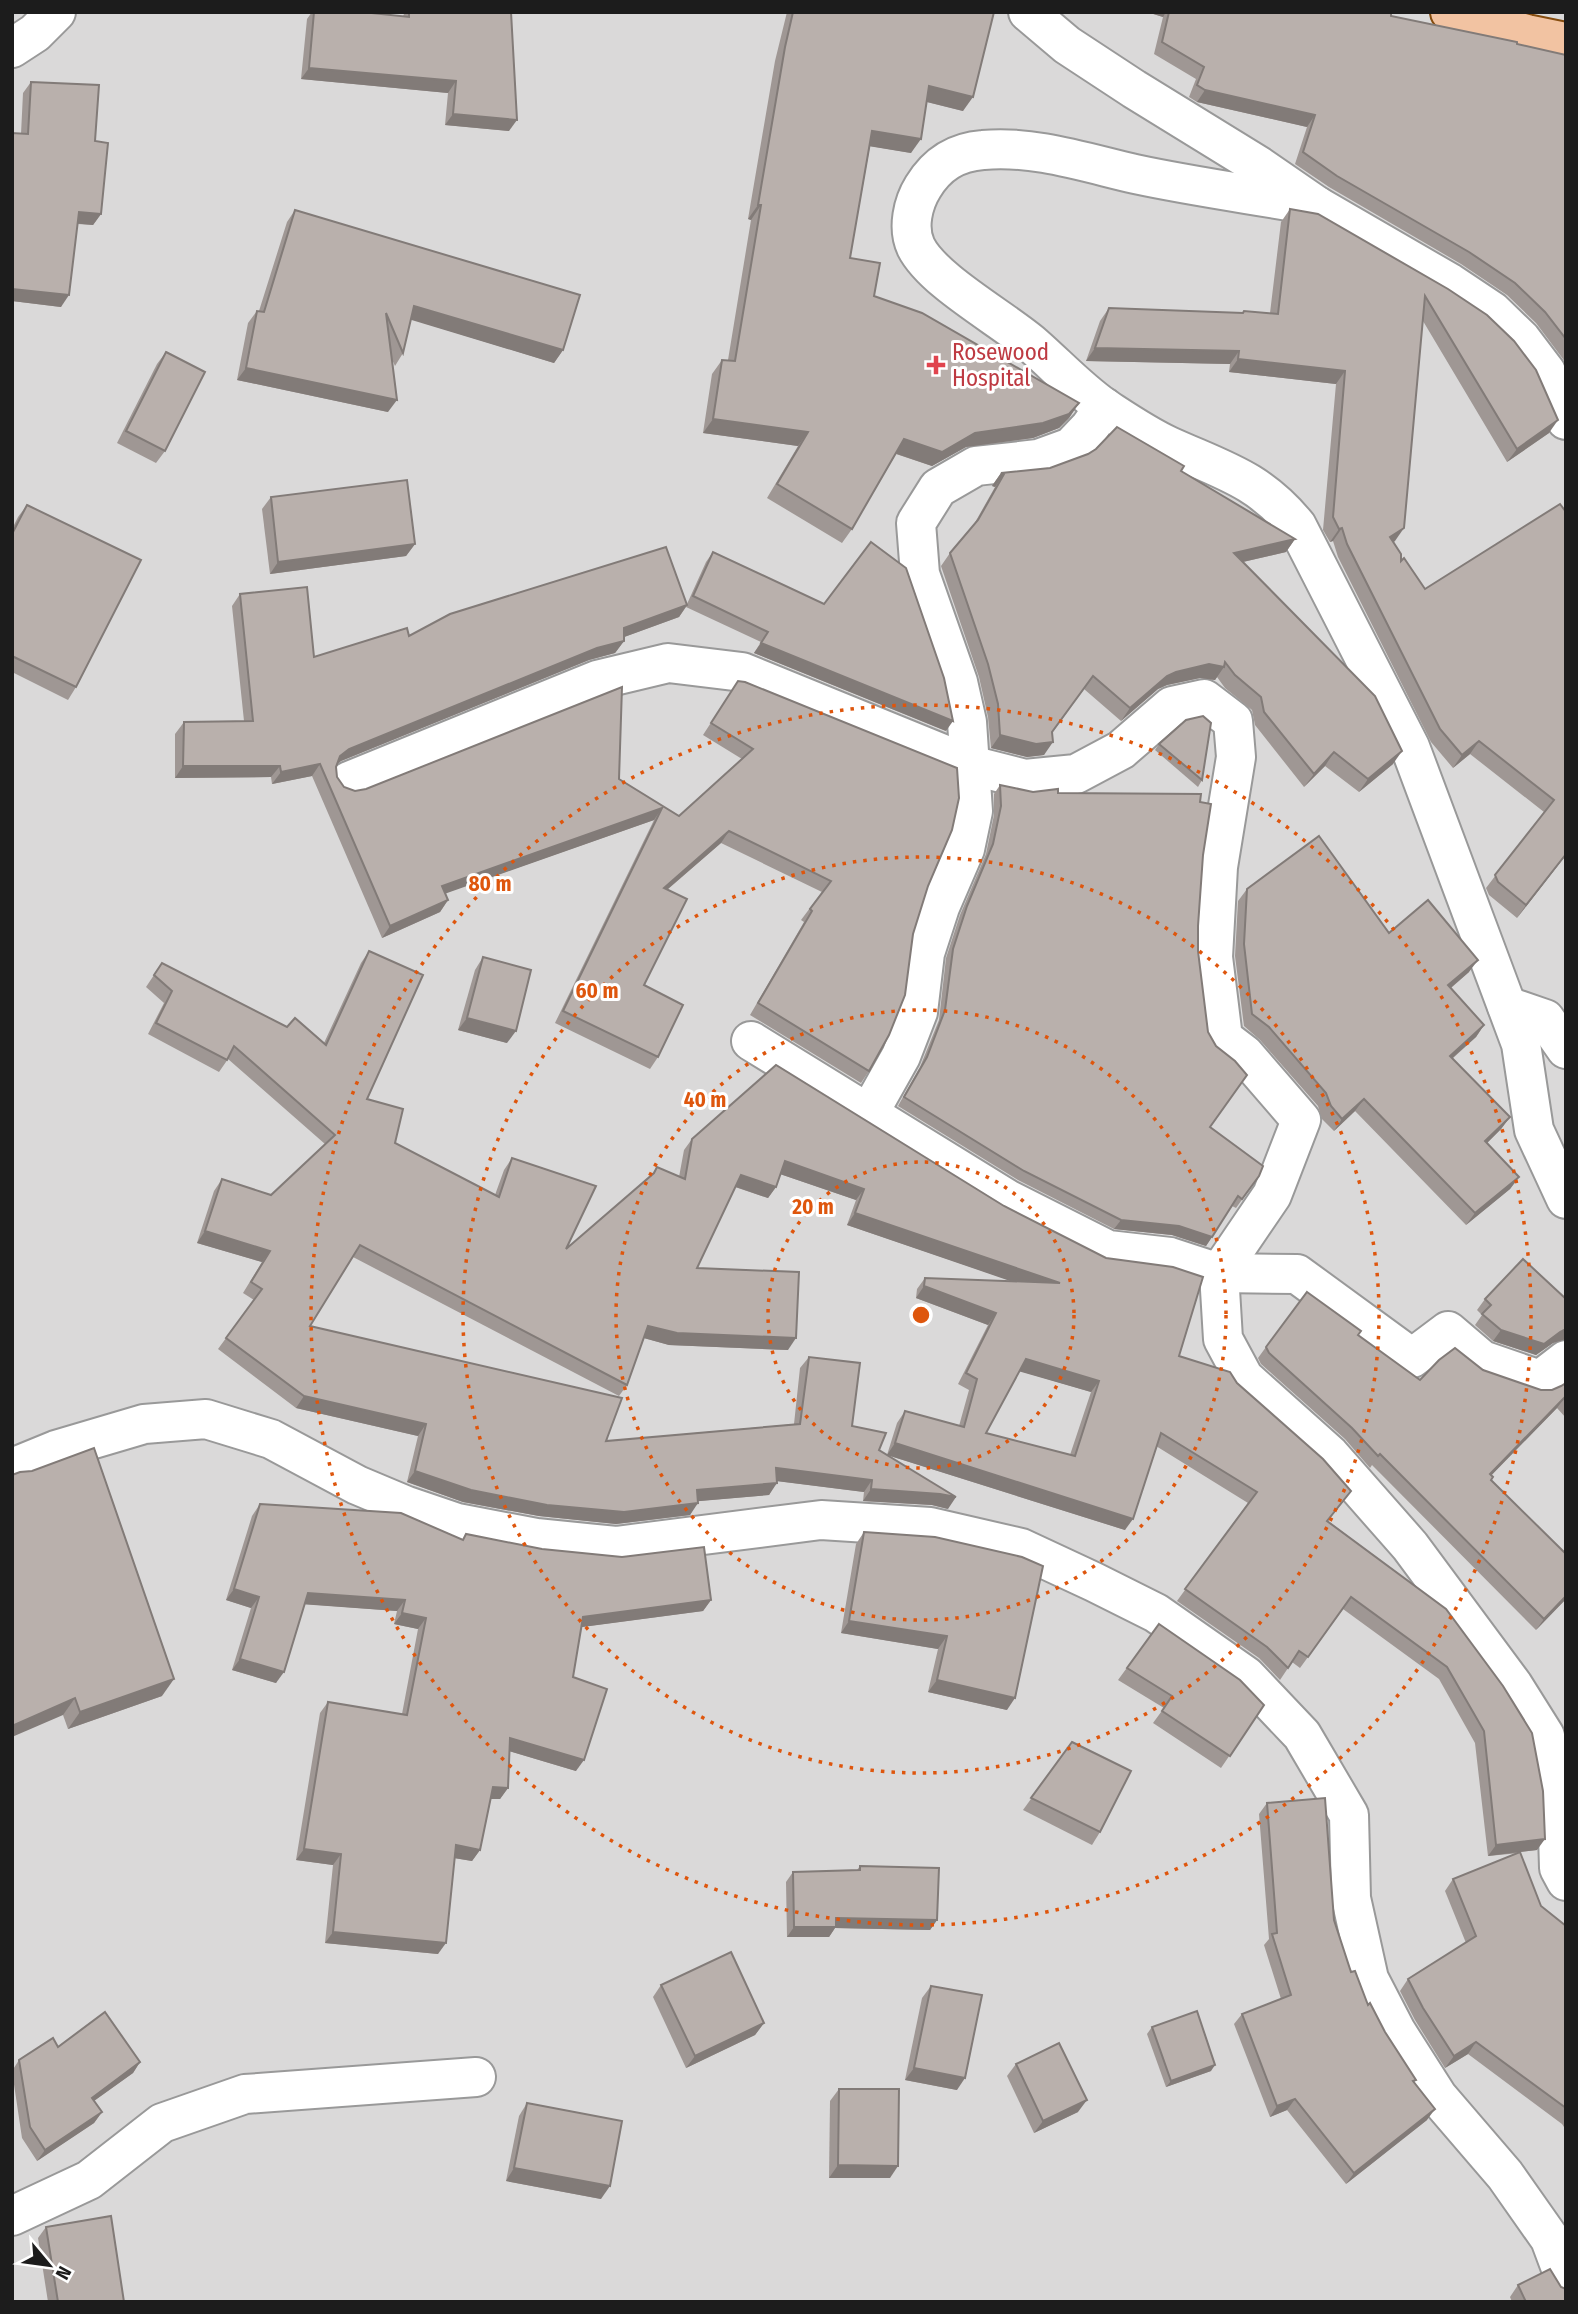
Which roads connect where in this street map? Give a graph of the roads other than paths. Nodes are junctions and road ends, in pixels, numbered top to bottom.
1 (56, 12) edge
2 (1028, 12) edge
3 (1450, 12) edge
4 (1566, 42) edge
5 (12, 48) edge
6 (1317, 206) junction
7 (1104, 407) junction
8 (1566, 420) edge
9 (970, 765) junction
10 (349, 781) dead end
11 (1507, 1006) junction
12 (751, 1041) dead end
13 (1566, 1049) edge
14 (869, 1112) junction
15 (1566, 1199) edge
16 (1219, 1273) junction
17 (1566, 1360) edge
18 (12, 1468) edge
19 (1566, 1881) edge
20 (476, 2077) dead end
21 (12, 2216) edge
22 (1566, 2281) edge

1 - 5 street
2 - 6 street
3 - 4 main road
6 - 7 street
6 - 8 street
7 - 9 street
7 - 11 street
9 - 10 street
9 - 14 street
9 - 16 street
11 - 13 street
11 - 15 street
12 - 14 street
14 - 16 street
16 - 17 street
16 - 19 street
18 - 22 street
20 - 21 street

